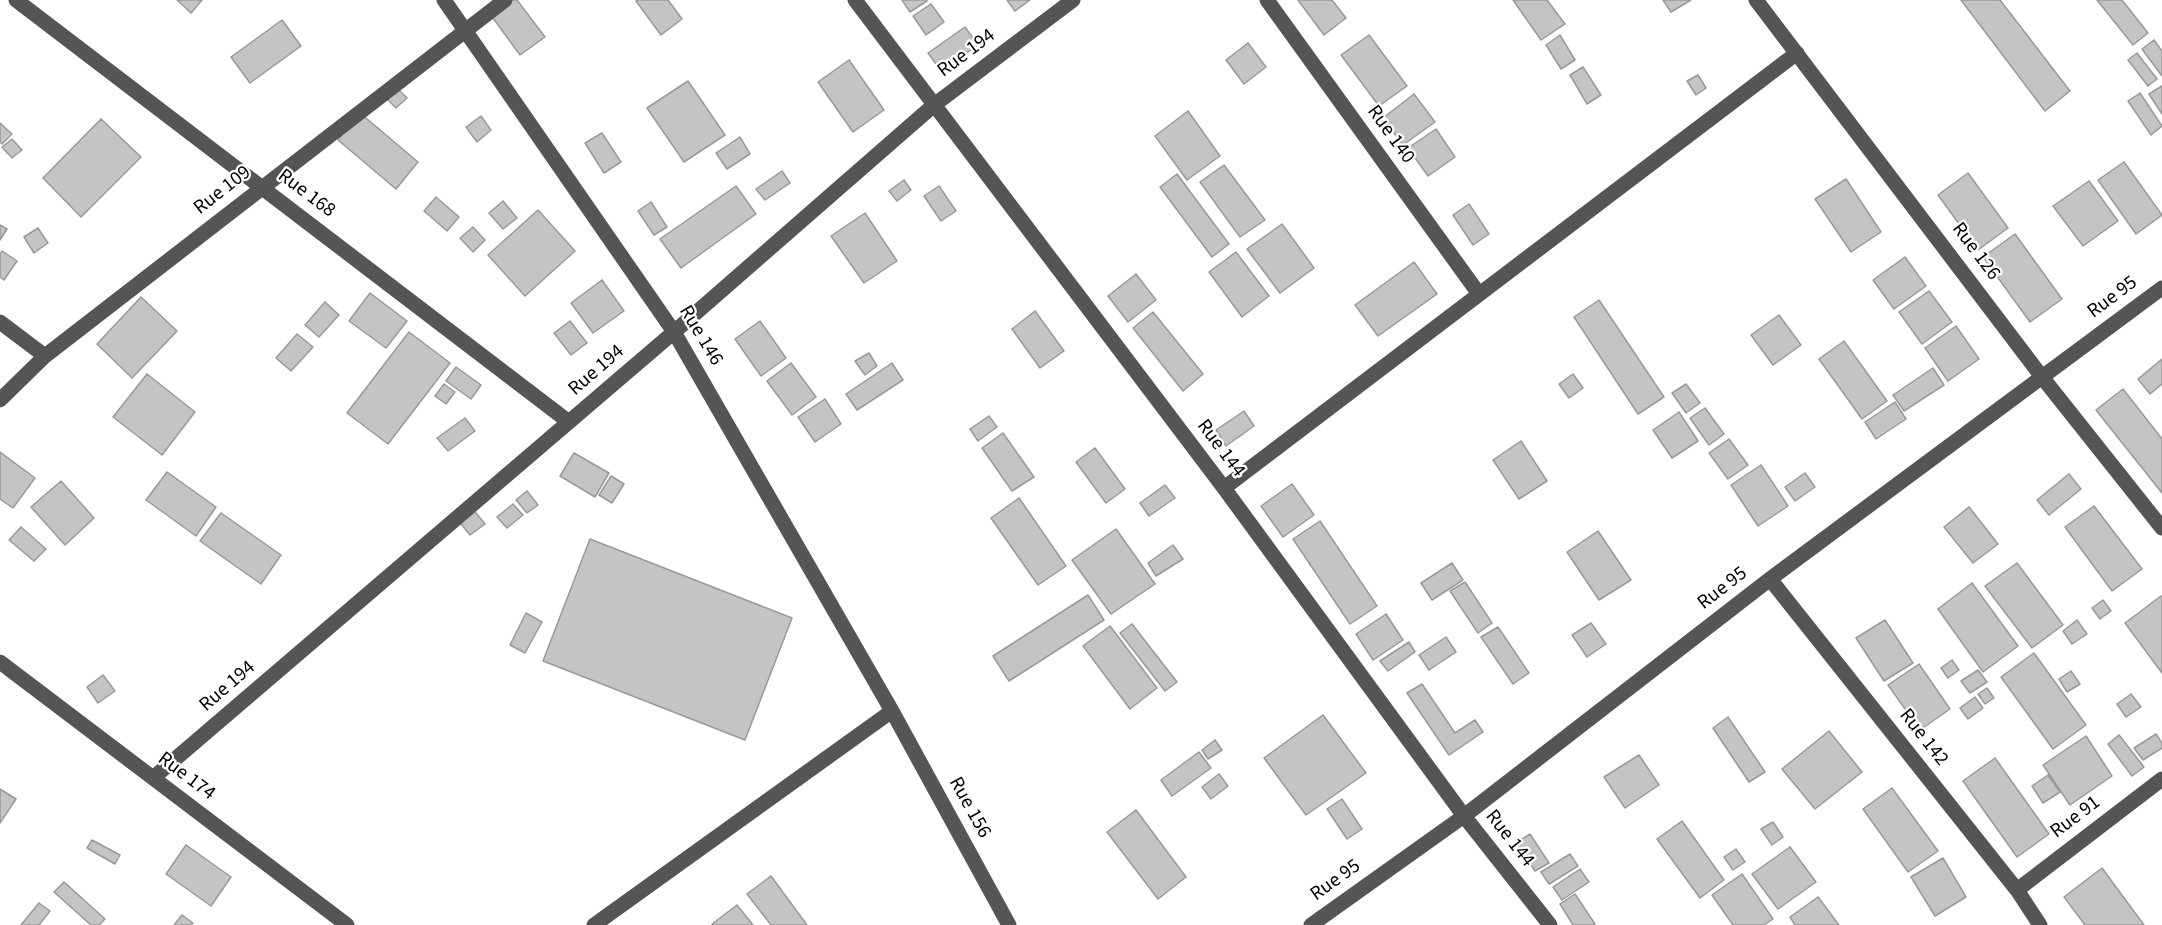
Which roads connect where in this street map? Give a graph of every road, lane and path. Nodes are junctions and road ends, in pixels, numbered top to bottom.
1 (16, 0) edge
2 (444, 0) edge
3 (505, 0) edge
4 (855, 0) edge
5 (1072, 0) edge
6 (1267, 0) edge
7 (1756, 0) edge
8 (467, 30) junction
9 (1797, 53) junction
10 (934, 105) junction
11 (262, 187) junction
12 (2162, 288) edge
13 (1479, 294) junction
14 (0, 322) edge
15 (674, 332) junction
16 (45, 356) junction
17 (2042, 377) junction
18 (0, 400) edge
19 (569, 422) junction
20 (1224, 488) junction
21 (2162, 528) edge
22 (1770, 579) junction
23 (0, 662) edge
24 (892, 711) junction
25 (153, 778) junction
26 (2162, 778) edge
27 (1464, 816) junction
28 (2016, 890) junction
29 (347, 925) edge
30 (594, 925) edge
31 (1009, 925) edge
32 (1311, 925) edge
33 (1550, 925) edge
34 (2040, 925) edge

1 - 11 street, Rue 168
2 - 8 street, Rue 146
3 - 8 street, Rue 109
4 - 10 street, Rue 144
5 - 10 street, Rue 194
6 - 13 street, Rue 140
7 - 9 street, Rue 126
8 - 11 street, Rue 109
8 - 15 street, Rue 146
9 - 13 street
9 - 17 street, Rue 126
10 - 15 street, Rue 194
10 - 20 street, Rue 144
11 - 16 street, Rue 109
11 - 19 street, Rue 168
12 - 17 street, Rue 95
13 - 20 street
14 - 16 street
15 - 19 street, Rue 194
15 - 24 street, Rue 146
16 - 18 street, Rue 109
17 - 21 street, Rue 126
17 - 22 street, Rue 95
19 - 25 street, Rue 194
20 - 27 street, Rue 144
22 - 27 street, Rue 95
22 - 28 street, Rue 142
23 - 25 street, Rue 174
24 - 30 street
24 - 31 street, Rue 156
25 - 29 street, Rue 174
26 - 28 street, Rue 91
27 - 32 street, Rue 95
27 - 33 street, Rue 144
28 - 34 street, Rue 142

